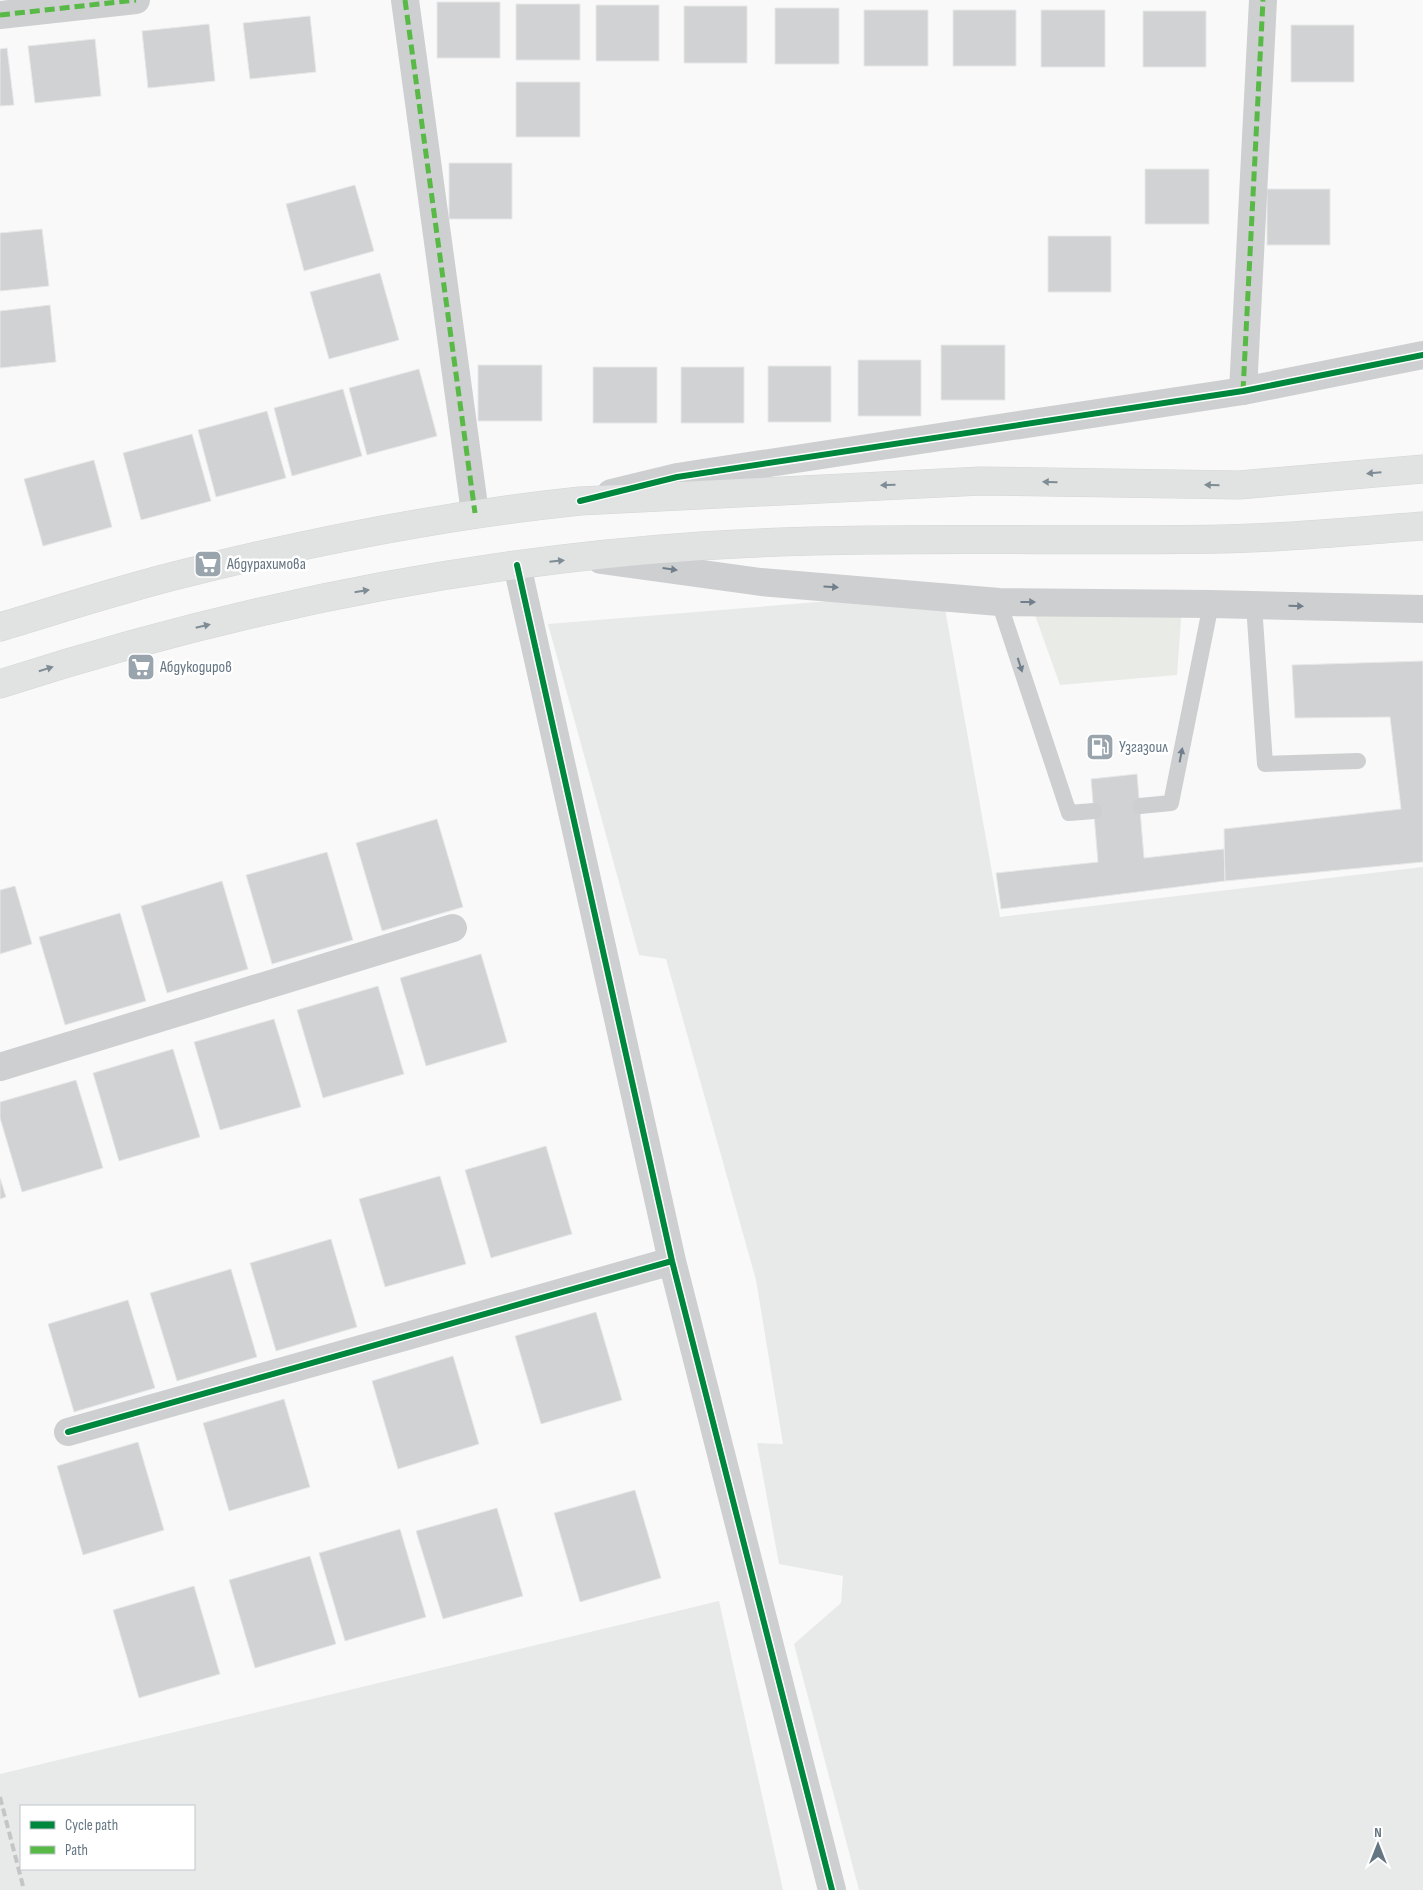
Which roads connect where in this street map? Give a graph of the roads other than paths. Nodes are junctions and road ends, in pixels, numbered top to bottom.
1 (136, 0) edge
2 (405, 0) edge
3 (1264, 0) edge
4 (0, 15) edge
5 (1423, 355) edge
6 (1243, 390) junction
7 (1423, 469) edge
8 (580, 501) junction
9 (474, 513) junction
10 (1423, 526) edge
11 (587, 558) junction
12 (517, 566) junction
13 (999, 602) junction
14 (1211, 604) junction
15 (1254, 606) junction
16 (1423, 610) edge
17 (0, 627) edge
18 (0, 684) edge
19 (1358, 761) dead end
20 (1140, 806) dead end
21 (1094, 811) dead end
22 (453, 928) dead end
23 (0, 1067) edge
24 (672, 1261) junction
25 (68, 1432) dead end
26 (832, 1890) edge

1 - 4 street
2 - 9 street
3 - 6 street
5 - 6 street
6 - 8 street
7 -> 8 main road
8 - 9 main road
9 - 17 main road
10 - 11 main road
12 -> 11 main road
11 -> 13 street
18 -> 12 main road
12 - 24 street
13 -> 14 street
13 -> 21 lane
14 - 15 street
20 -> 14 lane
15 -> 16 street
15 - 19 lane
22 - 23 street
24 - 25 street
24 - 26 street

